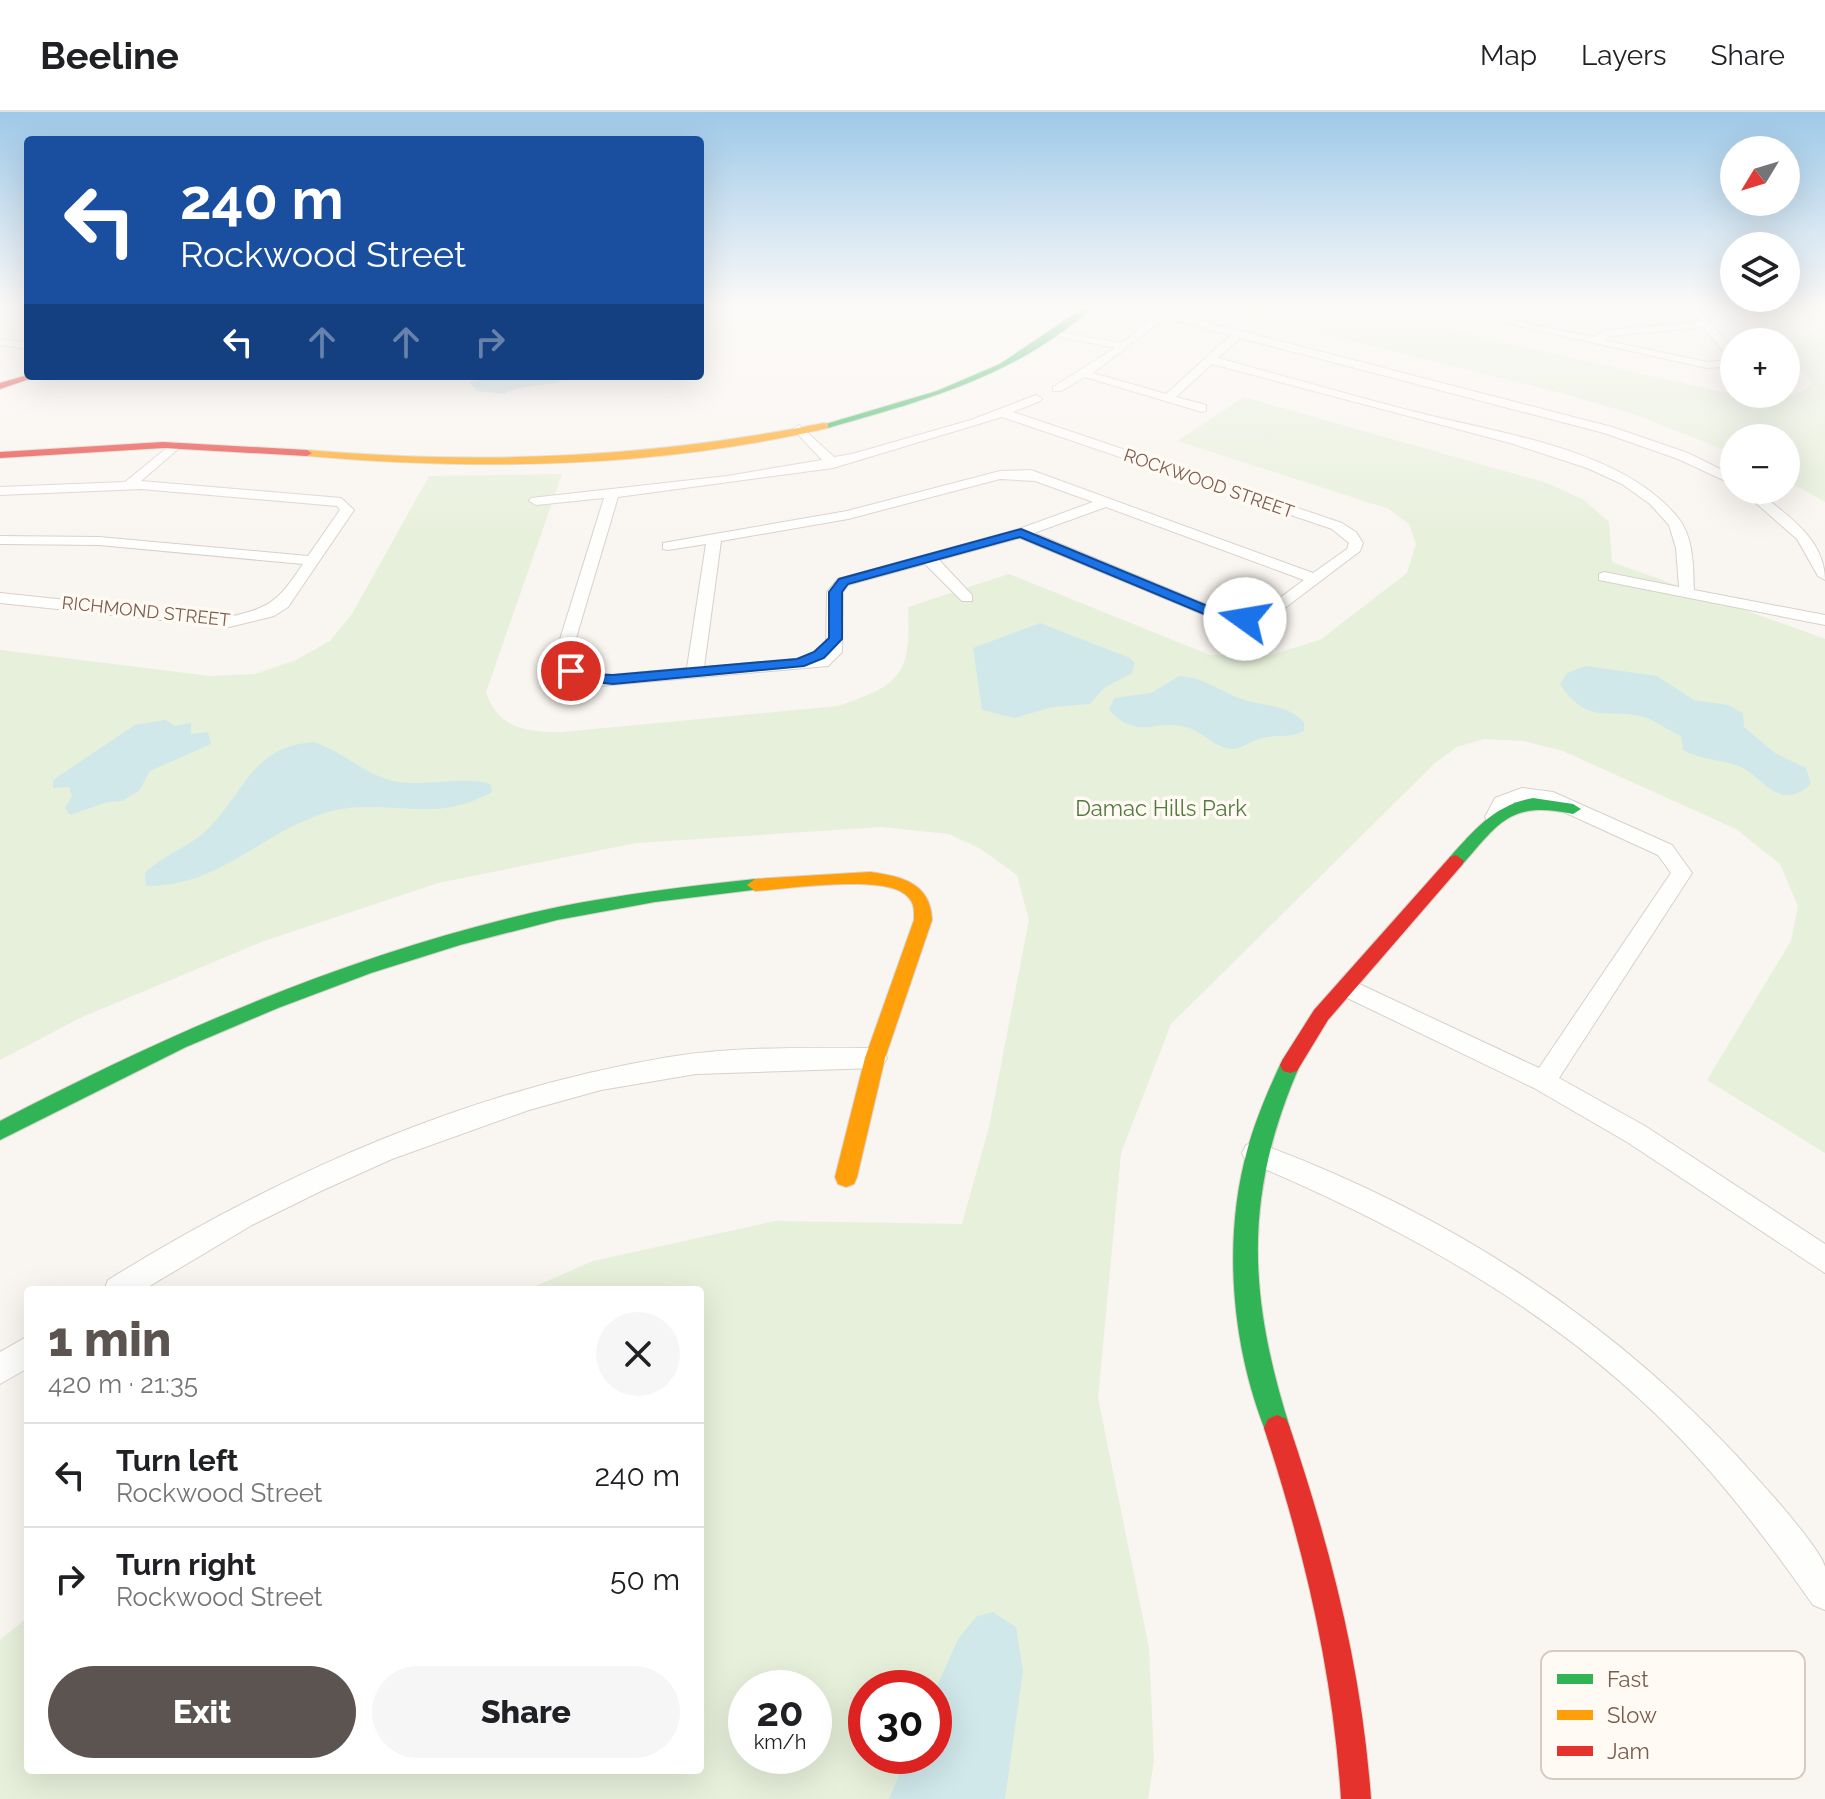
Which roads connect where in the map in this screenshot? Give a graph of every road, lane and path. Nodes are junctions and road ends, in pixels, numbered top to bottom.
1 (953, 387) edge
2 (1061, 387) edge
3 (1129, 387) edge
4 (1181, 387) edge
5 (1310, 387) edge
6 (1441, 387) edge
7 (1057, 389) dead end
8 (1168, 398) junction
9 (1036, 399) dead end
10 (1202, 408) dead end
11 (1003, 413) junction
12 (805, 428) junction
13 (180, 446) junction
14 (0, 455) edge
15 (838, 463) junction
16 (1720, 474) edge
17 (135, 485) junction
18 (0, 491) edge
19 (612, 496) junction
20 (536, 501) dead end
21 (1107, 502) junction
22 (1764, 504) edge
23 (1021, 533) junction
24 (0, 540) edge
25 (714, 540) junction
26 (668, 546) dead end
27 (930, 560) junction
28 (313, 561) junction
29 (1825, 576) edge
30 (1604, 577) dead end
31 (1315, 579) junction
32 (1687, 594) junction
33 (0, 598) edge
34 (967, 598) dead end
35 (1825, 620) edge
36 (695, 670) junction
37 (1495, 817) joint
38 (859, 878) joint
39 (919, 931) joint
40 (1347, 988) junction
41 (875, 1058) junction
42 (1543, 1081) junction
43 (0, 1131) edge
44 (1255, 1153) junction
45 (846, 1177) dead end
46 (1825, 1260) edge
47 (125, 1286) edge
48 (24, 1354) edge
49 (0, 1369) edge
50 (1825, 1593) edge
51 (1356, 1799) edge

1 - 12 street
2 - 7 street
3 - 8 street
4 - 8 street
5 - 32 street
6 - 16 street
8 - 10 street
9 - 11 street
11 - 15 street
11 - 31 street, ROCKWOOD STREET
12 - 13 street
12 - 15 street
13 - 14 street
13 - 17 street
15 - 19 street
17 - 18 street, RICHMOND STREET
17 - 28 street, RICHMOND STREET
19 - 20 street
19 - 36 street
21 - 23 street
21 - 25 street
21 - 31 street
22 - 29 street
23 - 27 street
23 - 31 street, ROCKWOOD STREET
24 - 28 street
25 - 26 street
25 - 36 street
27 - 34 street
27 - 36 street
28 - 33 street, RICHMOND STREET
30 - 32 street
32 - 35 street
37 - 40 street
37 - 42 street
38 - 39 street
38 - 43 street
39 - 41 street
40 - 42 street
40 - 44 street
41 - 45 street
41 - 47 street
42 - 46 street
44 - 50 street
44 - 51 street
48 - 49 street

